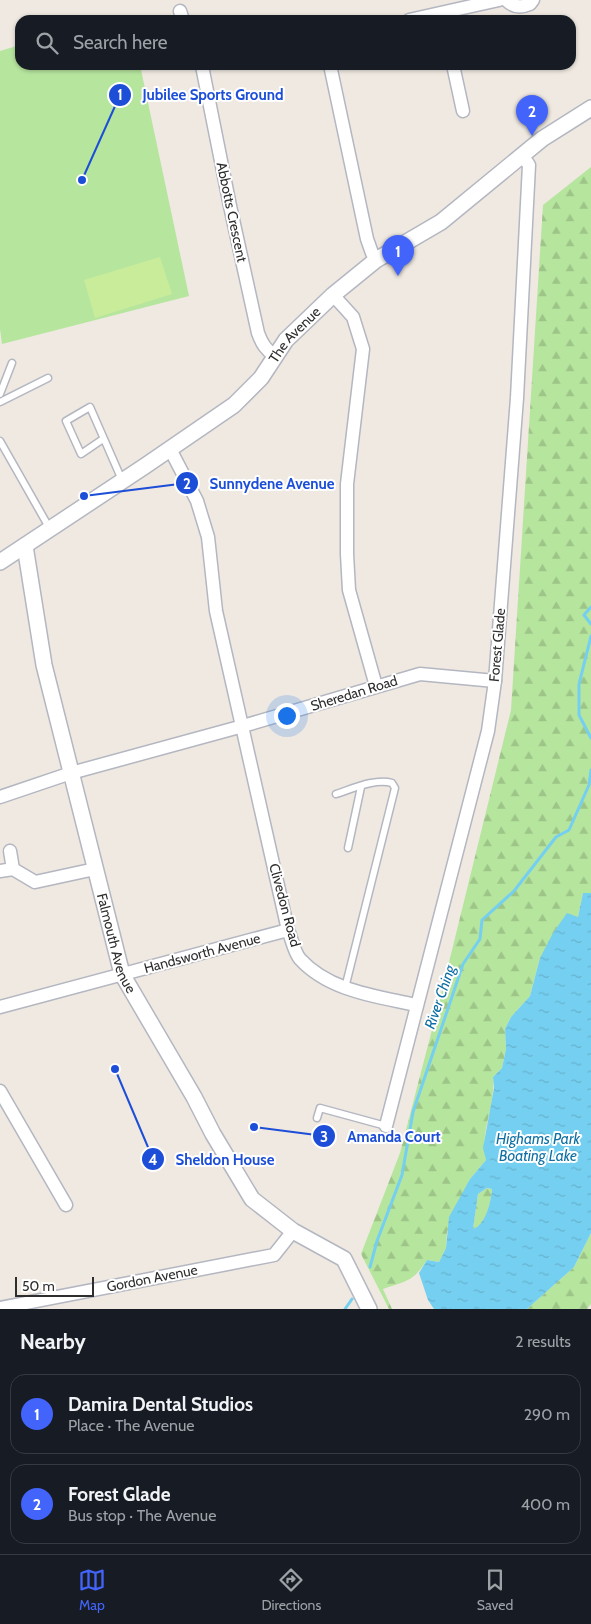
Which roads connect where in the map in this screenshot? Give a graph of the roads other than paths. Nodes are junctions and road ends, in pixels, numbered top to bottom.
1 (499, 0) edge
2 (506, 0) edge
3 (533, 0) edge
4 (449, 15) edge
5 (205, 70) edge
6 (331, 70) edge
7 (454, 70) edge
8 (591, 108) edge
9 (463, 111) dead end
10 (522, 155) junction
11 (376, 260) junction
12 (333, 295) junction
13 (275, 356) junction
14 (12, 363) dead end
15 (48, 378) dead end
16 (0, 394) edge
17 (0, 402) edge
18 (104, 439) junction
19 (0, 441) edge
20 (170, 449) junction
21 (122, 481) junction
22 (50, 529) junction
23 (25, 546) junction
24 (0, 562) edge
25 (495, 681) junction
26 (376, 686) junction
27 (243, 726) junction
28 (71, 773) junction
29 (360, 787) junction
30 (336, 794) dead end
31 (0, 797) edge
32 (348, 848) dead end
33 (10, 851) dead end
34 (13, 869) junction
35 (95, 869) junction
36 (0, 871) edge
37 (288, 930) junction
38 (122, 974) junction
39 (345, 988) junction
40 (416, 1005) junction
41 (0, 1007) edge
42 (0, 1091) edge
43 (317, 1118) dead end
44 (386, 1126) joint
45 (66, 1205) dead end
46 (293, 1231) junction
47 (0, 1308) edge
48 (369, 1309) edge

1 - 4 street
2 - 3 street
5 - 13 street, Abbotts Crescent
6 - 11 street
7 - 9 street
8 - 10 street, The Avenue
10 - 11 street, The Avenue
10 - 25 street, Forest Glade
11 - 12 street, The Avenue
12 - 13 street, The Avenue
12 - 26 street
13 - 20 street, The Avenue
14 - 16 lane
15 - 17 lane
18 - 18 lane
18 - 21 lane
19 - 22 lane
20 - 21 street, The Avenue
20 - 27 street, Clivedon Road
21 - 22 street, The Avenue
22 - 23 street, The Avenue
23 - 24 street, The Avenue
23 - 28 street, Falmouth Avenue
25 - 26 street, Sheredan Road
25 - 40 street, Forest Glade
26 - 27 street, Sheredan Road
27 - 28 street, Sheredan Road
27 - 37 street, Clivedon Road
28 - 31 street, Sheredan Road
28 - 35 street, Falmouth Avenue
29 - 30 lane
29 - 32 lane
29 - 39 lane
33 - 34 street
34 - 35 street
34 - 36 street
35 - 38 street, Falmouth Avenue
37 - 38 street, Handsworth Avenue
37 - 39 street, Clivedon Road
38 - 41 street, Handsworth Avenue
38 - 46 street, Falmouth Avenue
39 - 40 street, Clivedon Road
40 - 44 street, Forest Glade
42 - 45 street
43 - 44 lane
46 - 47 street, Gordon Avenue
46 - 48 street, Falmouth Avenue

